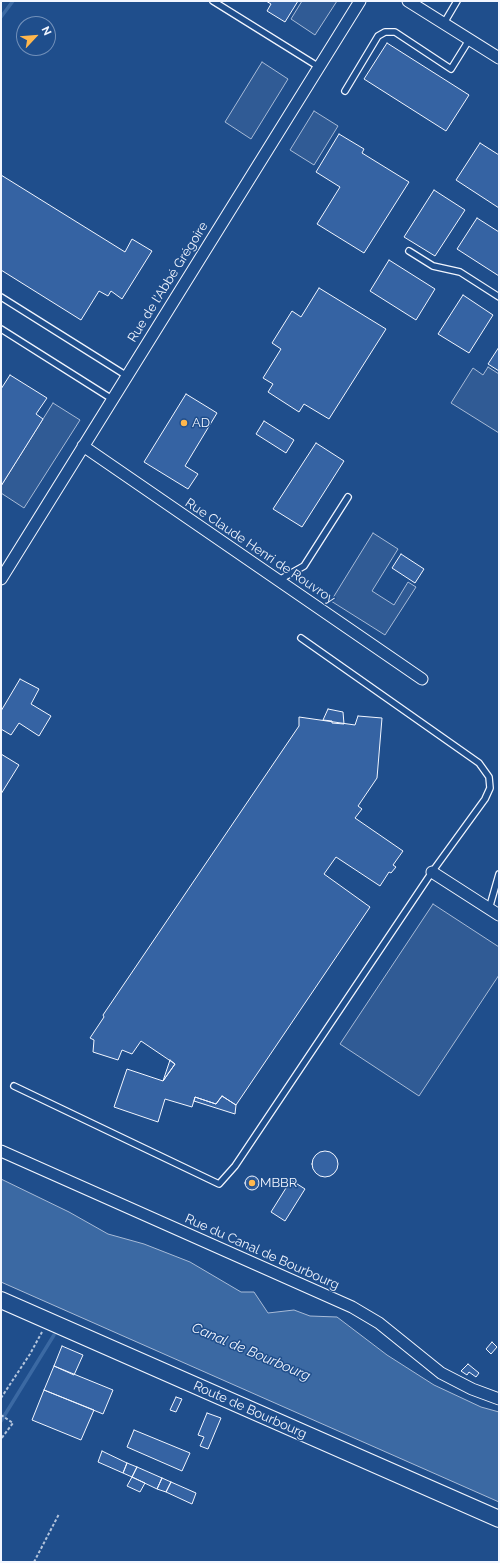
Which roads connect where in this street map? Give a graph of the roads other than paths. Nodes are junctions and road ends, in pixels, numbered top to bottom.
1 (213, 1) edge
2 (360, 1) edge
3 (408, 1) edge
4 (457, 1) edge
5 (444, 23) junction
6 (469, 40) junction
7 (499, 58) edge
8 (319, 67) junction
9 (345, 91) dead end
10 (409, 251) dead end
11 (1, 297) edge
12 (499, 297) edge
13 (1, 329) edge
14 (127, 376) junction
15 (112, 399) junction
16 (83, 446) junction
17 (348, 498) dead end
18 (2, 573) edge
19 (278, 580) junction
20 (301, 638) dead end
21 (422, 678) dead end
22 (432, 872) junction
23 (499, 874) edge
24 (494, 912) edge
25 (14, 1086) dead end
26 (1, 1151) edge
27 (1, 1300) edge
28 (499, 1399) edge
29 (499, 1519) edge

1 - 8 lane
2 - 8 street, Rue de l'Abbé Grégoire
3 - 5 street
4 - 5 lane
5 - 6 street
6 - 7 street
6 - 9 lane
8 - 14 street, Rue de l'Abbé Grégoire
10 - 12 lane
11 - 14 lane
13 - 15 lane
14 - 15 street, Rue de l'Abbé Grégoire
15 - 16 street, Rue de l'Abbé Grégoire
16 - 18 street, Rue de l'Abbé Grégoire
16 - 19 street, Rue Claude Henri de Rouvroy
17 - 19 lane
19 - 21 street, Rue Claude Henri de Rouvroy
20 - 22 lane
22 - 24 street
22 - 25 lane
23 - 24 lane
26 - 28 street, Rue du Canal de Bourbourg
27 - 29 main road, Route de Bourbourg

